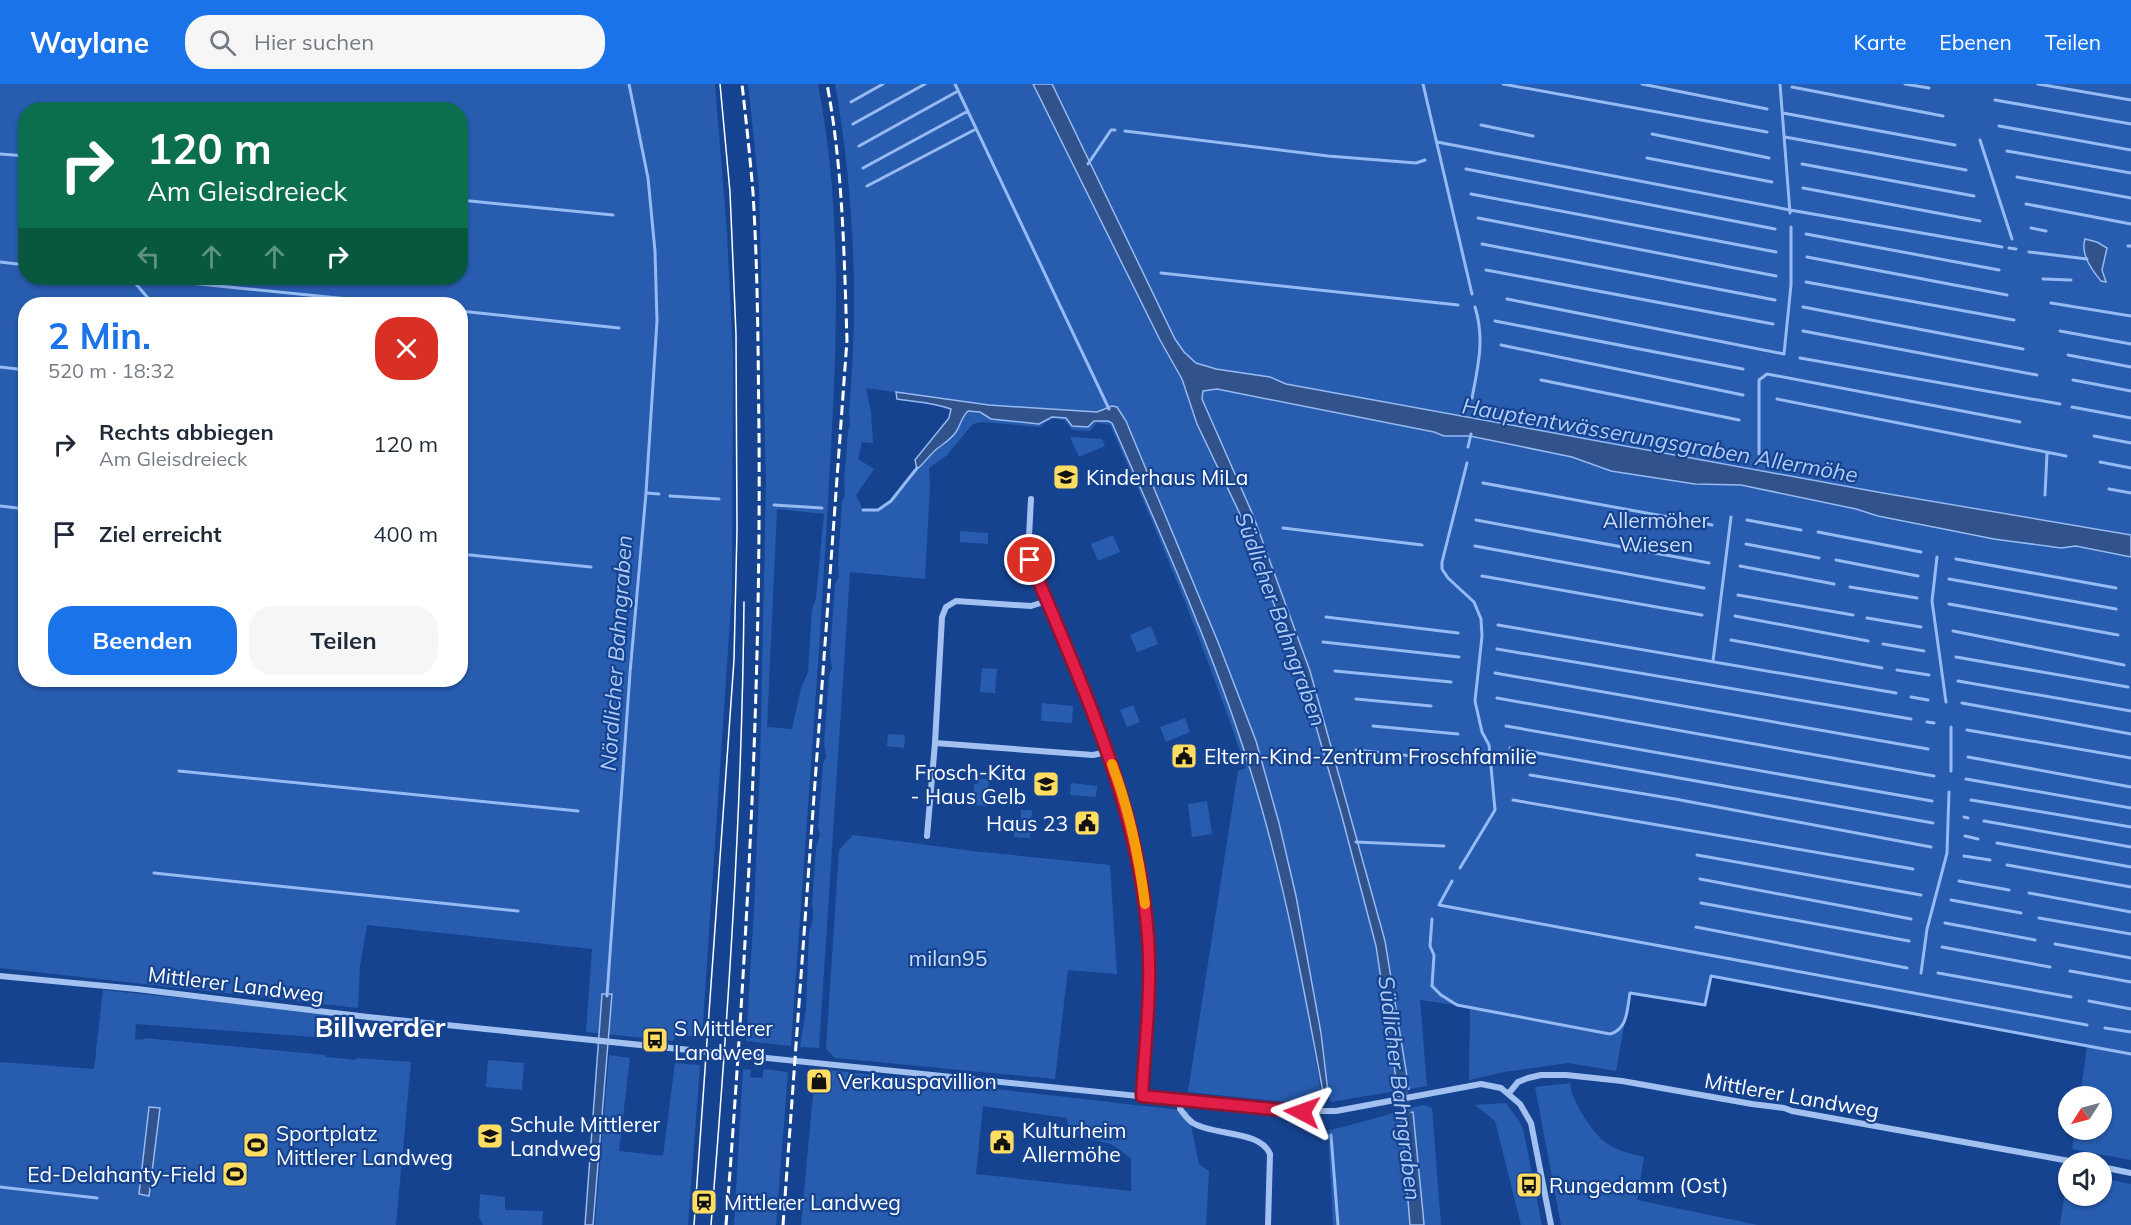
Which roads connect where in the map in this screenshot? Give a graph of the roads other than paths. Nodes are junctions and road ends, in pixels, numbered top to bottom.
1 (1031, 499) dead end
2 (1047, 601) junction
3 (935, 743) junction
4 (1107, 752) junction
5 (927, 836) dead end
6 (0, 976) edge
7 (1509, 1093) junction
8 (1142, 1096) junction
9 (1181, 1100) junction
10 (2058, 1159) edge
11 (2112, 1169) edge
12 (2131, 1173) edge
13 (1268, 1225) edge
14 (1551, 1225) edge

1 - 2 street
2 - 3 street
2 - 4 street
3 - 4 street
3 - 5 street
4 - 8 street
6 - 8 street, Mittlerer Landweg
7 - 9 street, Mittlerer Landweg
7 - 10 street, Mittlerer Landweg
7 - 14 street
8 - 9 street, Mittlerer Landweg
9 - 13 street
11 - 12 street

